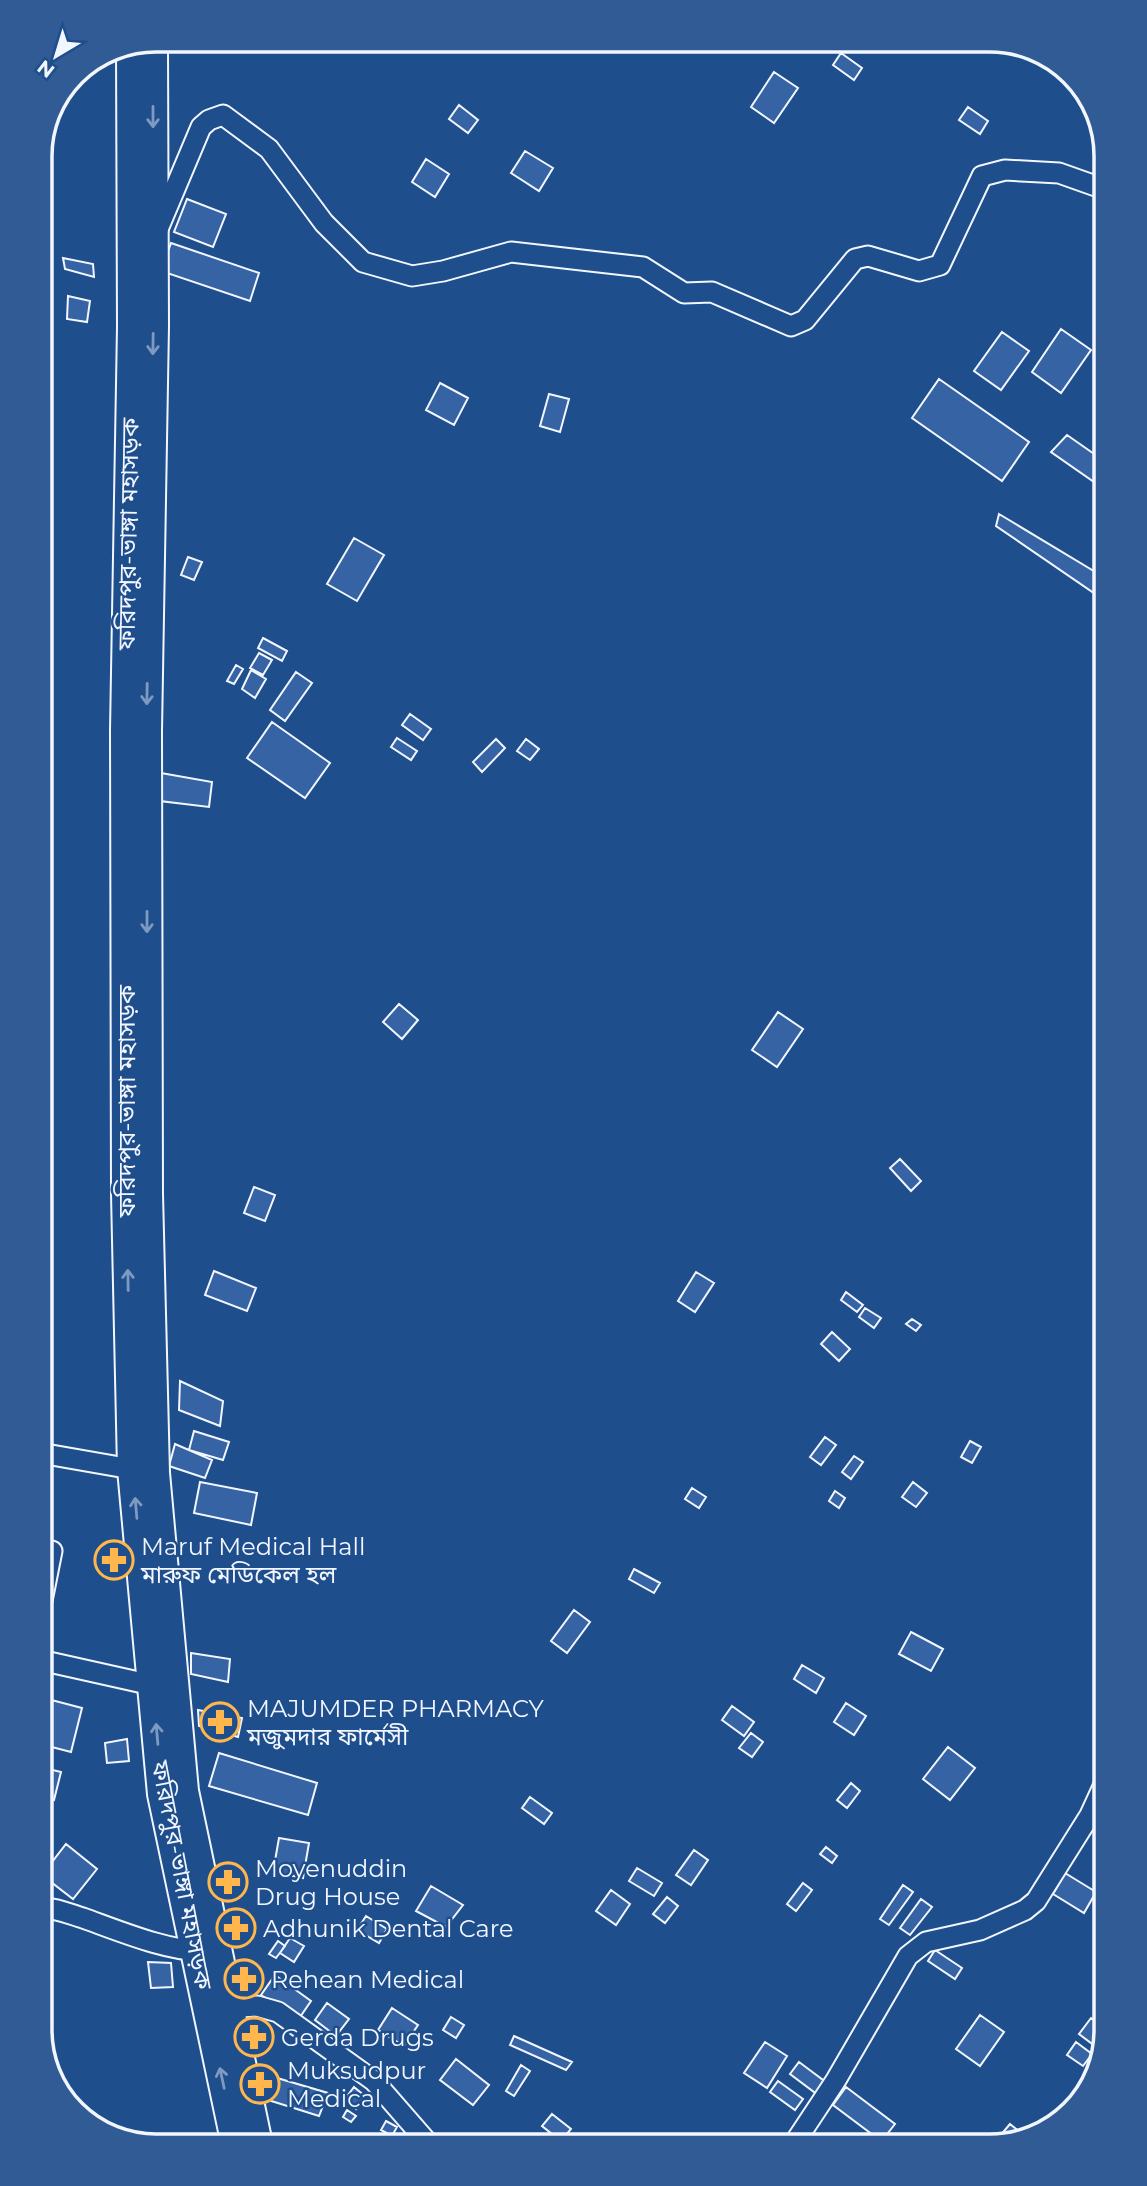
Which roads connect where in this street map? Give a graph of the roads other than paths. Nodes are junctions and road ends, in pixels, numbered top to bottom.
1 (153, 53) edge
2 (131, 56) edge
3 (1095, 186) edge
4 (143, 239) junction
5 (52, 1455) edge
6 (144, 1471) junction
7 (52, 1662) edge
8 (163, 1684) junction
9 (1095, 1804) edge
10 (52, 1910) edge
11 (206, 1949) junction
12 (229, 2008) junction
13 (234, 2133) edge
14 (256, 2133) edge
15 (420, 2133) edge
16 (800, 2134) edge

1 -> 4 highway, ফরিদপুর-ভাঙ্গা মহাসড়ক
2 - 4 highway, ফরিদপুর-ভাঙ্গা মহাসড়ক
3 - 4 street
4 - 6 highway, ফরিদপুর-ভাঙ্গা মহাসড়ক
5 - 6 street
6 - 8 highway, ফরিদপুর-ভাঙ্গা মহাসড়ক
7 - 8 street
8 - 11 highway, ফরিদপুর-ভাঙ্গা মহাসড়ক
9 - 16 street
10 - 11 street
11 - 12 highway, ফরিদপুর-ভাঙ্গা মহাসড়ক
13 -> 11 highway, ফরিদপুর-ভাঙ্গা মহাসড়ক
12 - 14 highway, ফরিদপুর-ভাঙ্গা মহাসড়ক
12 - 15 street

